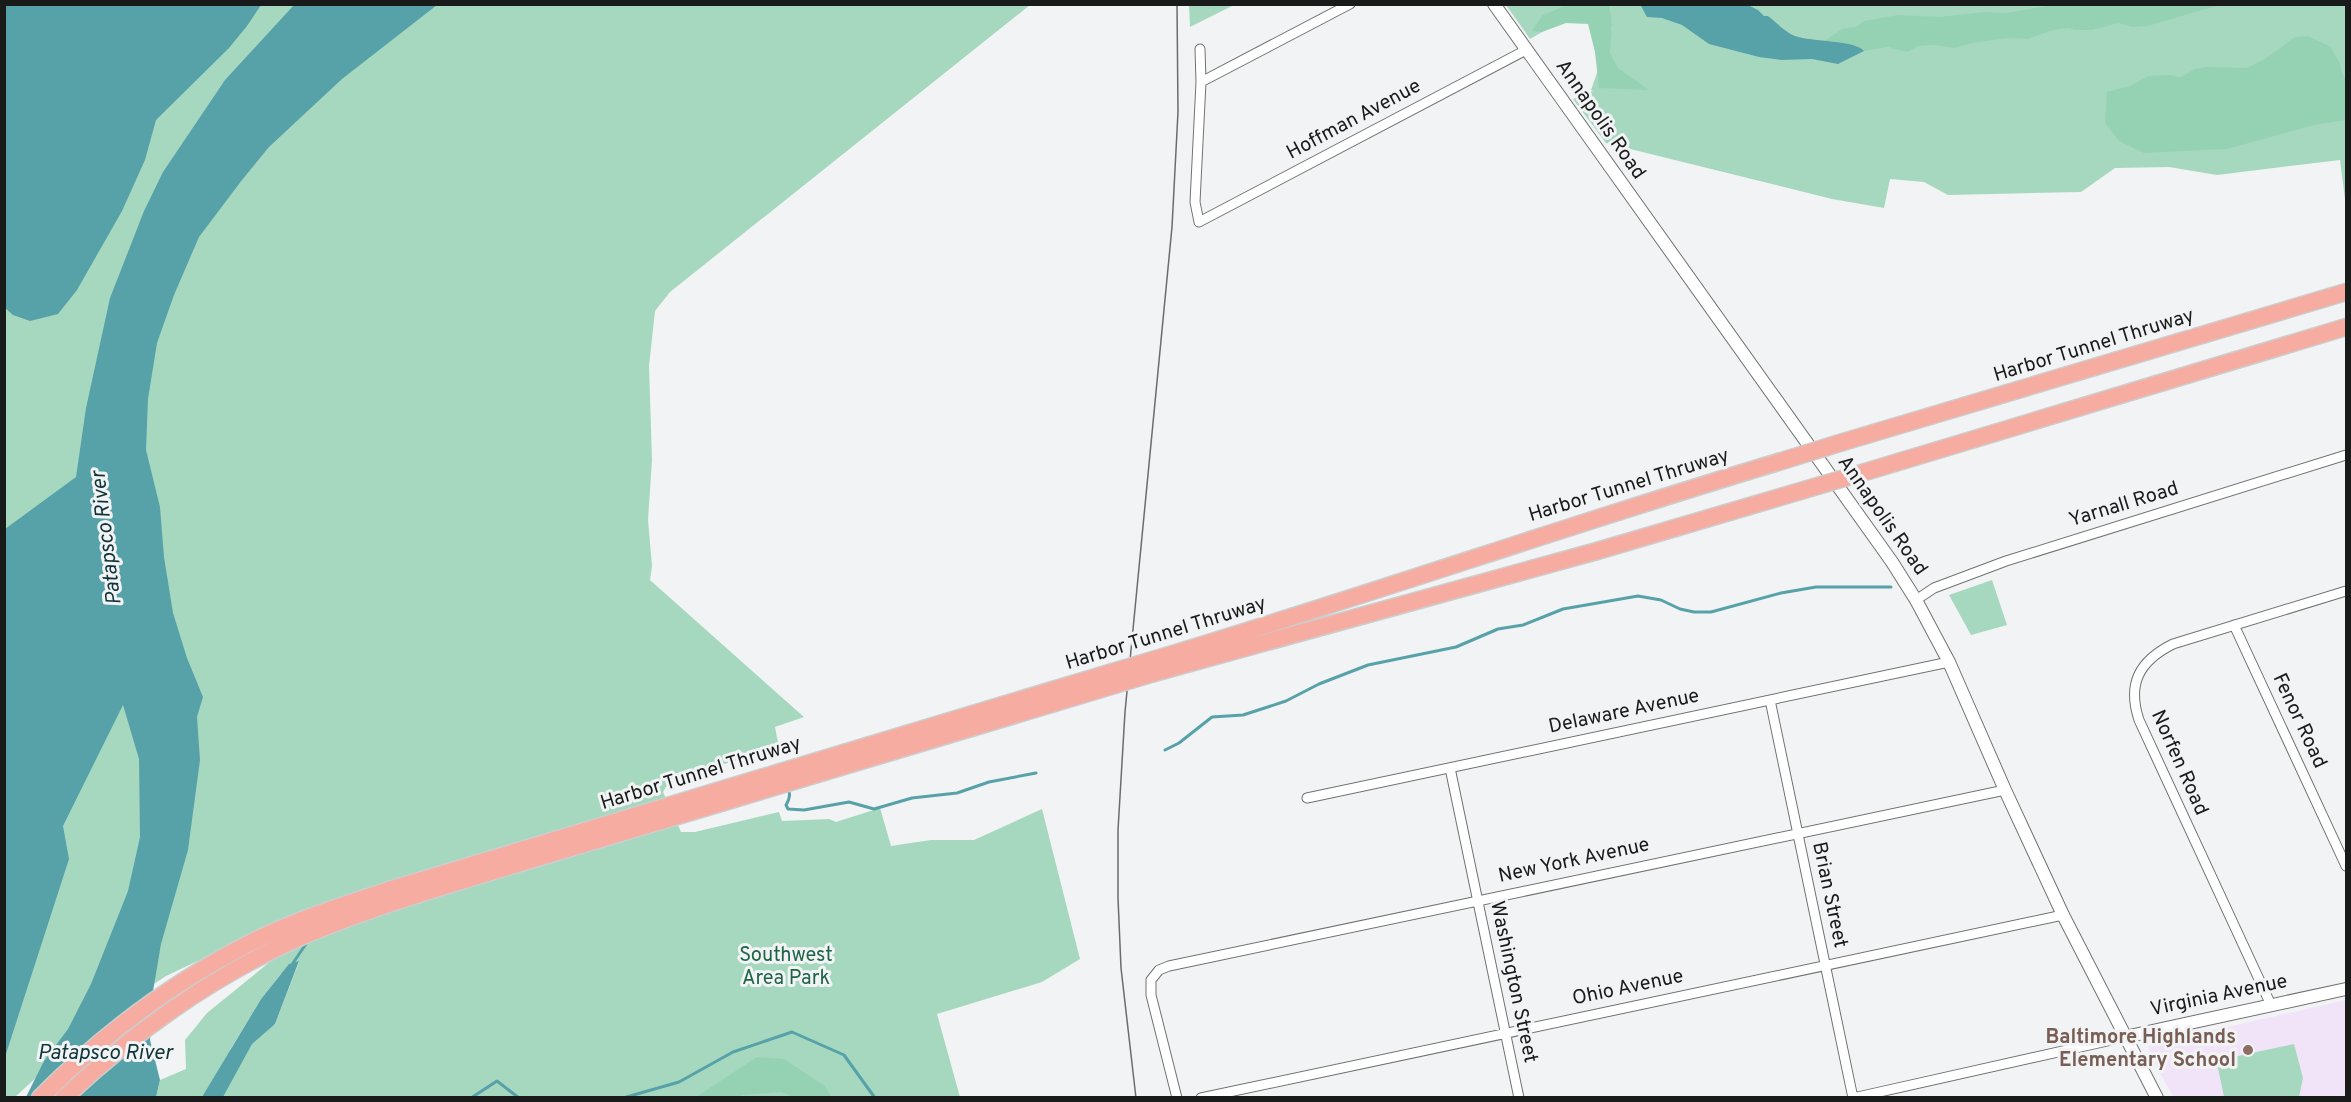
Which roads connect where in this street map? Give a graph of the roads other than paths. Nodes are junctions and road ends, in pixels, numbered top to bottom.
1 (1350, 4) edge
2 (1494, 4) edge
3 (1200, 49) dead end
4 (1526, 50) junction
5 (1201, 82) junction
6 (2346, 290) edge
7 (2346, 327) edge
8 (2346, 455) edge
9 (2346, 591) edge
10 (1916, 600) junction
11 (2234, 625) junction
12 (1949, 662) junction
13 (1155, 666) junction
14 (1770, 700) junction
15 (863, 754) junction
16 (1450, 768) junction
17 (2005, 790) junction
18 (1307, 798) dead end
19 (1798, 833) junction
20 (2346, 866) edge
21 (1478, 899) junction
22 (2063, 915) junction
23 (1826, 965) junction
24 (2346, 989) edge
25 (2271, 1005) junction
26 (1506, 1033) junction
27 (2125, 1037) junction
28 (40, 1098) edge
29 (64, 1098) edge
30 (1177, 1098) edge
31 (1202, 1098) edge
32 (1519, 1098) edge
33 (1853, 1098) edge
34 (2157, 1098) edge

1 - 5 street
2 - 4 main road, Annapolis Road
3 - 5 street
4 - 5 street, Hoffman Avenue
4 - 10 main road, Annapolis Road
6 - 13 highway, Harbor Tunnel Thruway, bridge
7 - 13 highway, Harbor Tunnel Thruway, bridge
8 - 10 street, Yarnall Road
9 - 11 street, Norfen Road
10 - 12 main road, Annapolis Road
11 - 20 street, Fenor Road
11 - 25 street, Norfen Road
12 - 14 street, Delaware Avenue
12 - 17 main road, Annapolis Road
13 - 15 highway, Harbor Tunnel Thruway, bridge
14 - 16 street, Delaware Avenue
14 - 19 street, Brian Street
15 - 28 highway, Harbor Tunnel Thruway
15 - 29 highway, Harbor Tunnel Thruway
16 - 18 street, Delaware Avenue
16 - 21 street, Washington Street
17 - 19 street, New York Avenue
17 - 22 main road, Annapolis Road
19 - 21 street, New York Avenue
19 - 23 street, Brian Street
21 - 26 street, Washington Street
21 - 30 street, New York Avenue
22 - 23 street, Ohio Avenue
22 - 27 main road, Annapolis Road
23 - 26 street, Ohio Avenue
23 - 33 street, Brian Street
24 - 25 main road, Virginia Avenue
25 - 27 main road, Virginia Avenue
26 - 31 street, Ohio Avenue
26 - 32 street, Washington Street
27 - 33 street, Virginia Avenue
27 - 34 main road, Annapolis Road

